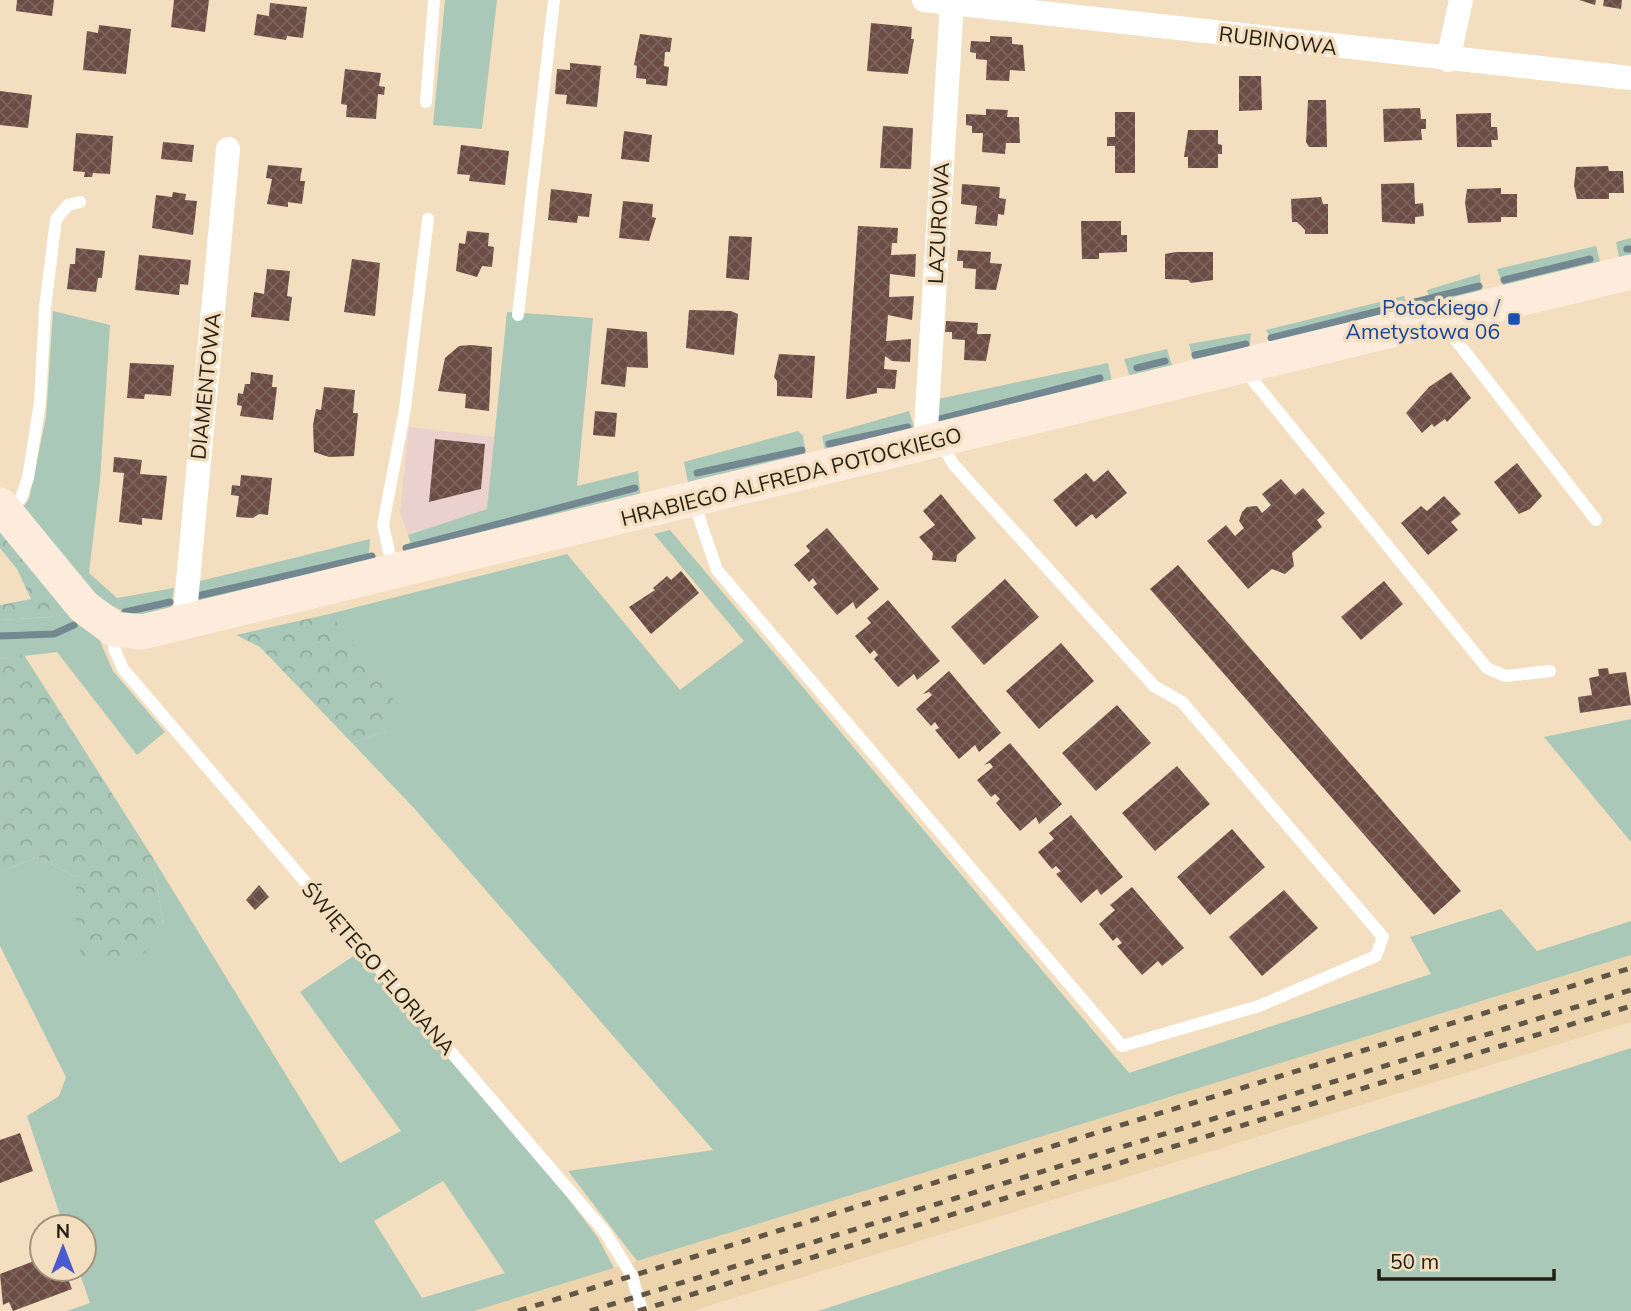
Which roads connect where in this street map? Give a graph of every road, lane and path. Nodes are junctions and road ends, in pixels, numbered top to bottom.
1 (434, 0) edge
2 (554, 0) edge
3 (924, 0) edge
4 (1461, 0) edge
5 (952, 3) junction
6 (1448, 60) junction
7 (1631, 78) edge
8 (426, 102) dead end
9 (228, 149) dead end
10 (80, 202) dead end
11 (428, 219) dead end
12 (1631, 272) edge
13 (517, 314) dead end
14 (1444, 318) junction
15 (1247, 366) junction
16 (932, 442) junction
17 (693, 500) junction
18 (3, 508) edge
19 (1596, 520) dead end
20 (393, 573) junction
21 (184, 624) junction
22 (114, 629) junction
23 (1550, 671) dead end
24 (642, 1311) edge

1 - 8 lane
2 - 13 lane
3 - 5 street, RUBINOWA
4 - 6 street
5 - 6 street, RUBINOWA
5 - 16 street, LAZUROWA
6 - 7 street, RUBINOWA
9 - 21 street, DIAMENTOWA
10 - 18 lane
11 - 20 lane
12 - 14 street, HRABIEGO ALFREDA POTOCKIEGO
14 - 15 street, HRABIEGO ALFREDA POTOCKIEGO
14 - 19 lane
15 - 16 street, HRABIEGO ALFREDA POTOCKIEGO
15 - 23 lane
16 - 17 street, HRABIEGO ALFREDA POTOCKIEGO
16 - 17 lane
17 - 20 street, HRABIEGO ALFREDA POTOCKIEGO
18 - 22 street
20 - 21 street, HRABIEGO ALFREDA POTOCKIEGO
21 - 22 street, HRABIEGO ALFREDA POTOCKIEGO
22 - 24 lane, ŚWIĘTEGO FLORIANA

